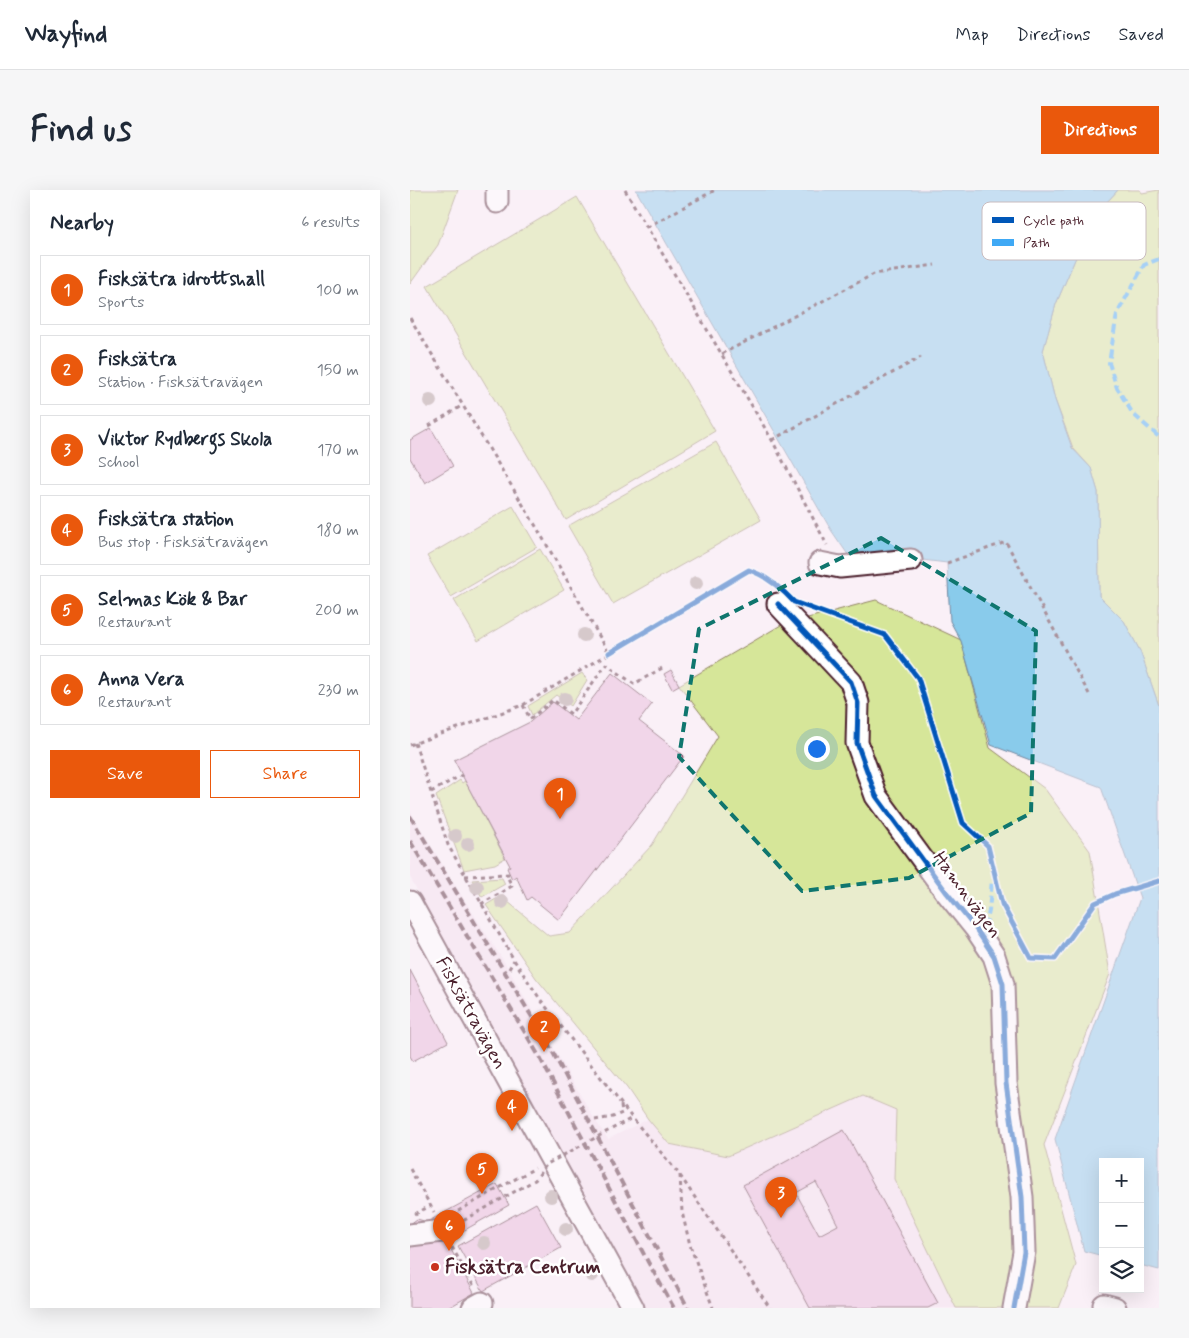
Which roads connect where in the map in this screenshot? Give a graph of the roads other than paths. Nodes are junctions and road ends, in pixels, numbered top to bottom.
1 (824, 555) road end
2 (910, 560) dead end
3 (778, 604) dead end
4 (410, 902) edge
5 (444, 1229) road end
6 (410, 1235) edge
7 (633, 1308) edge
8 (1014, 1308) edge

1 - 2 street
3 - 8 street, Hamnvägen
4 - 7 street, Fisksätravägen
5 - 6 street

